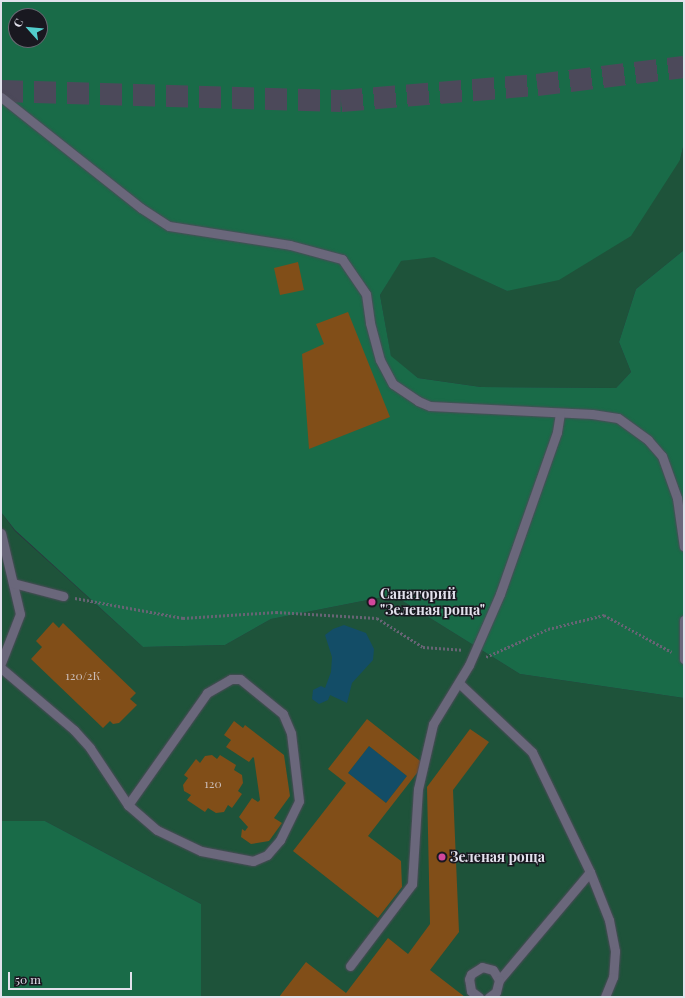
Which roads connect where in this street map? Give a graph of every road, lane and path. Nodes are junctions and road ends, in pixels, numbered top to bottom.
1 (1, 96) edge
2 (560, 413) junction
3 (1, 534) edge
4 (684, 548) edge
5 (13, 583) junction
6 (63, 596) joint
7 (684, 620) edge
8 (475, 651) junction
9 (684, 658) edge
10 (1, 663) edge
11 (469, 665) junction
12 (1, 668) edge
13 (459, 682) junction
14 (128, 805) junction
15 (590, 872) junction
16 (350, 966) dead end
17 (499, 980) junction
18 (479, 997) edge
19 (489, 997) edge
20 (605, 997) edge

1 - 2 lane
2 - 4 lane
2 - 8 lane
3 - 5 lane
5 - 6 lane
5 - 10 lane
6 - 8 path
7 - 9 lane
8 - 11 lane
9 - 11 path
11 - 13 lane
12 - 14 lane
13 - 15 lane
13 - 16 lane
14 - 14 lane
15 - 17 lane
15 - 20 lane
17 - 18 lane
17 - 19 lane

